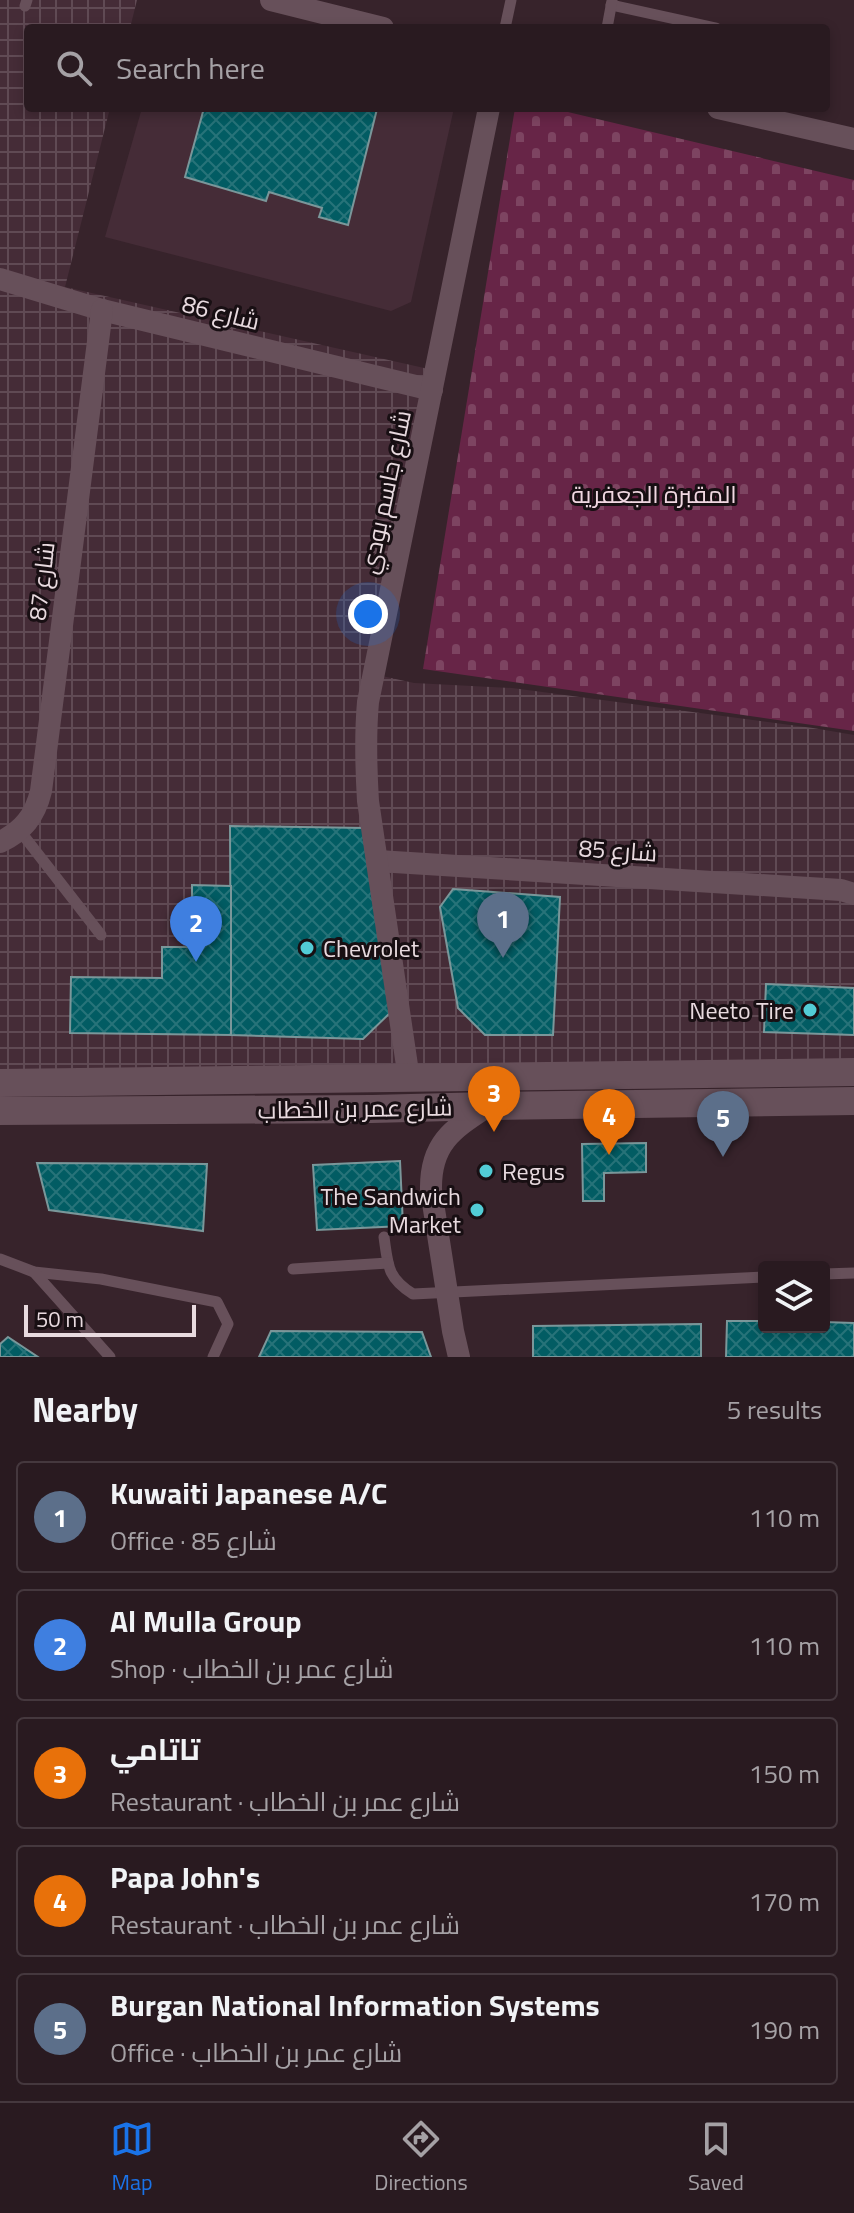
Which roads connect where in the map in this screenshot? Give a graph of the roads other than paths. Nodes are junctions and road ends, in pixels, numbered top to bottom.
1 (271, 0) edge
2 (511, 0) edge
3 (612, 2) edge
4 (367, 24) edge
5 (506, 24) edge
6 (608, 24) edge
7 (700, 24) edge
8 (488, 112) edge
9 (736, 112) edge
10 (854, 139) edge
11 (0, 279) edge
12 (102, 310) junction
13 (432, 390) junction
14 (10, 836) edge
15 (378, 861) junction
16 (854, 894) edge
17 (101, 935) dead end
18 (854, 1072) edge
19 (409, 1079) junction
20 (0, 1083) edge
21 (854, 1101) edge
22 (488, 1106) junction
23 (0, 1111) edge
24 (384, 1237) dead end
25 (0, 1259) edge
26 (388, 1263) junction
27 (293, 1269) dead end
28 (34, 1272) junction
29 (854, 1273) edge
30 (830, 1274) edge
31 (758, 1277) edge
32 (447, 1292) junction
33 (110, 1357) edge
34 (213, 1357) edge
35 (459, 1357) edge

1 - 4 street
2 - 5 lane
3 - 6 lane
3 - 7 lane
8 - 13 street, شارع جاسم بودي
9 - 10 street
11 - 12 street, شارع 86
12 - 13 street, شارع 86
12 - 14 street, شارع 87
13 - 15 street, شارع جاسم بودي
14 - 17 lane
15 - 16 street, شارع 85
15 - 19 street, شارع جاسم بودي
18 - 19 street, شارع عمر بن الخطاب
19 - 20 street, شارع عمر بن الخطاب
21 - 22 street, شارع عمر بن الخطاب
22 - 23 street, شارع عمر بن الخطاب
22 - 32 street
24 - 26 lane
25 - 28 lane
26 - 27 lane
26 - 32 lane
28 - 33 lane
28 - 34 lane
29 - 30 lane
31 - 32 lane
32 - 35 street

